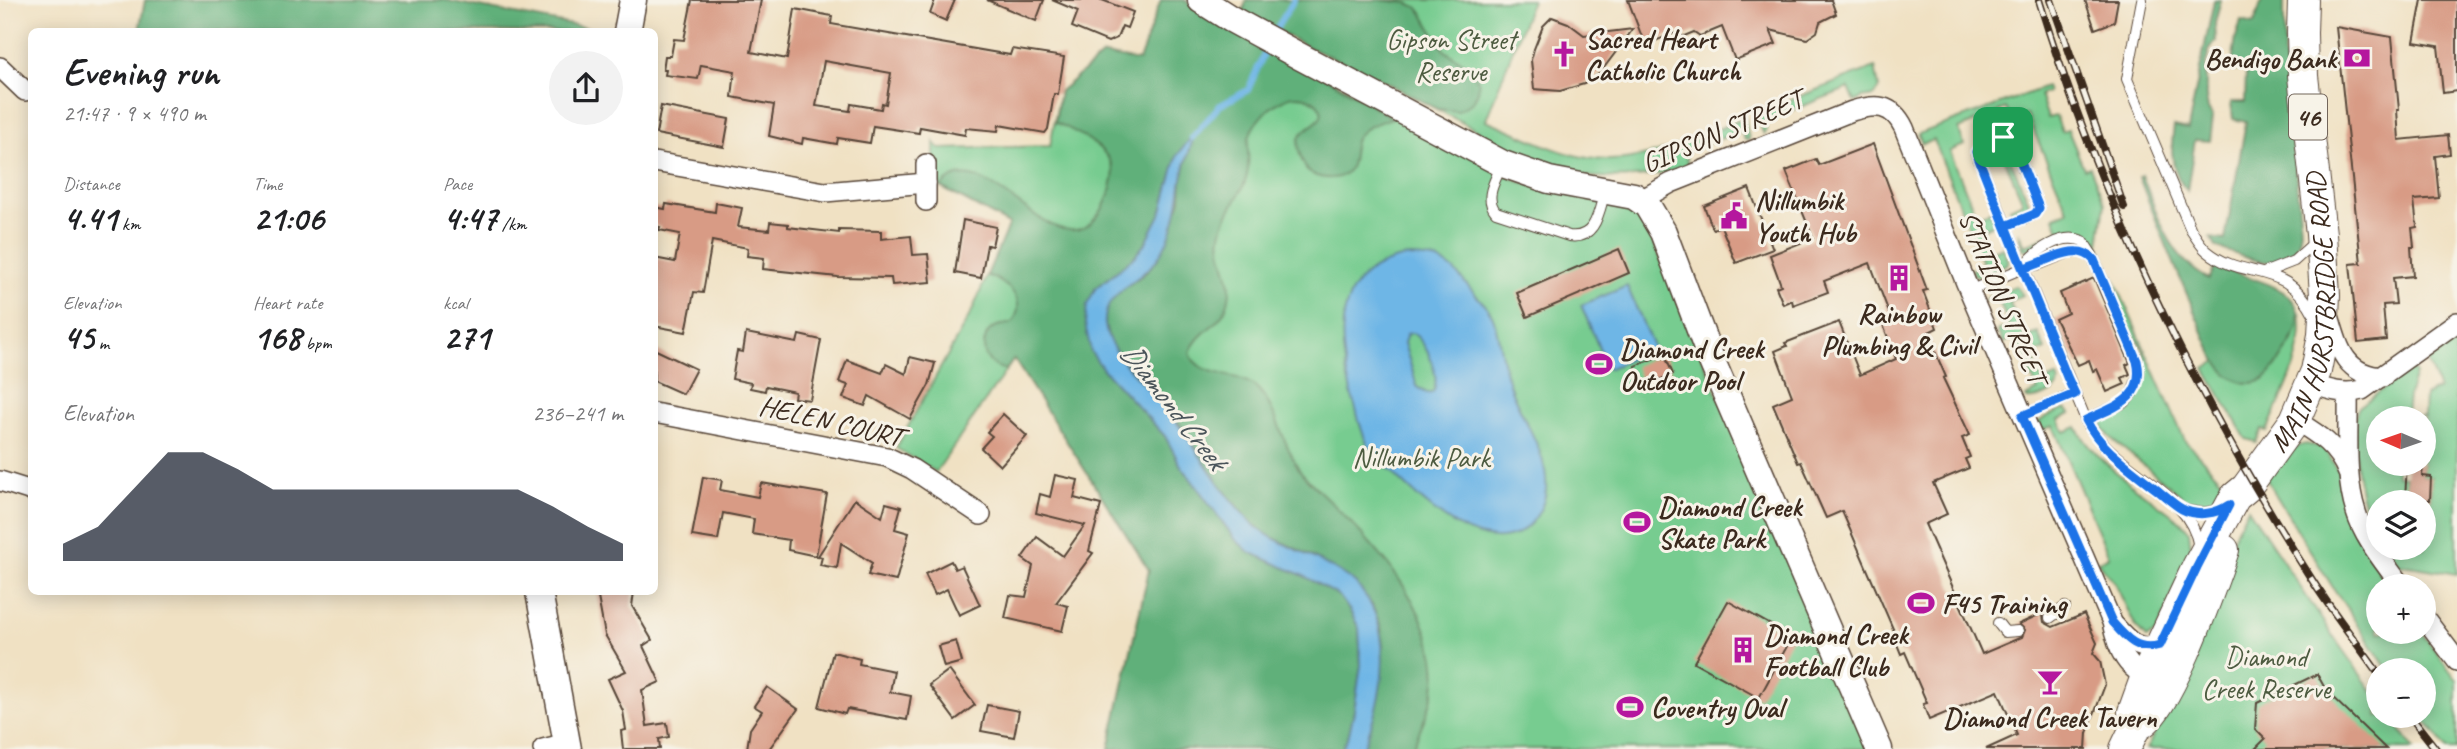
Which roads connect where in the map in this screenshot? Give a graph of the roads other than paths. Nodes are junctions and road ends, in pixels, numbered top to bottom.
1 (633, 0) edge
2 (1202, 0) edge
3 (2142, 0) edge
4 (2300, 3) edge
5 (628, 28) edge
6 (0, 67) edge
7 (25, 90) dead end
8 (1891, 110) joint
9 (658, 163) edge
10 (1503, 163) junction
11 (926, 183) dead end
12 (1605, 190) junction
13 (1641, 200) junction
14 (2006, 226) junction
15 (2321, 234) junction
16 (2023, 268) junction
17 (2265, 272) junction
18 (1969, 291) junction
19 (2325, 304) junction
20 (2457, 322) edge
21 (2323, 335) junction
22 (2382, 377) junction
23 (2312, 384) junction
24 (2348, 393) junction
25 (2075, 394) junction
26 (658, 414) edge
27 (2022, 416) junction
28 (2086, 420) junction
29 (2295, 420) junction
30 (2349, 474) junction
31 (0, 481) edge
32 (28, 490) edge
33 (2238, 496) junction
34 (2183, 510) junction
35 (981, 515) dead end
36 (2197, 567) junction
37 (2392, 574) edge
38 (539, 595) edge
39 (2065, 607) dead end
40 (2050, 618) dead end
41 (2112, 622) junction
42 (1998, 623) dead end
43 (2018, 631) dead end
44 (2436, 633) edge
45 (2168, 657) junction
46 (2457, 661) edge
47 (2146, 676) junction
48 (2130, 737) edge
49 (559, 747) edge
50 (1879, 749) edge

1 - 5 street
2 - 10 street, GIPSON STREET
3 - 17 lane
4 - 15 main road, MAIN HURSTBRIDGE ROAD / 46
6 - 7 street
8 - 13 street, GIPSON STREET
8 - 18 street, STATION STREET
9 - 11 street
10 - 12 street, GIPSON STREET
10 - 12 lane
12 - 13 street, GIPSON STREET
13 - 50 street
14 - 14 lane
14 - 16 lane
15 - 17 lane
15 - 19 main road, MAIN HURSTBRIDGE ROAD / 46
16 - 18 lane
16 - 25 lane
16 - 28 lane
17 - 21 lane
18 - 27 street, STATION STREET
19 - 21 main road, MAIN HURSTBRIDGE ROAD / 46
19 - 22 street
20 - 22 street
21 - 23 main road, MAIN HURSTBRIDGE ROAD / 46
22 - 24 street
23 - 24 street
23 - 29 main road, MAIN HURSTBRIDGE ROAD / 46
24 - 30 street
25 - 27 lane
25 - 28 lane
26 - 35 street, HELEN COURT
27 - 41 street, STATION STREET
28 - 34 lane
29 - 30 street
29 - 33 main road, MAIN HURSTBRIDGE ROAD / 46
30 - 37 street
31 - 32 street
33 - 34 lane
33 - 36 main road, MAIN HURSTBRIDGE ROAD / 46
33 - 45 main road, MAIN HURSTBRIDGE ROAD / 46
34 - 36 lane
36 - 45 main road, MAIN HURSTBRIDGE ROAD / 46
38 - 49 street
39 - 40 lane
41 - 45 street, STATION STREET
41 - 47 street, STATION STREET
42 - 43 lane
44 - 46 street
45 - 47 main road, MAIN HURSTBRIDGE ROAD / 46
45 - 48 main road, MAIN HURSTBRIDGE ROAD / 46
47 - 48 main road, MAIN HURSTBRIDGE ROAD / 46

